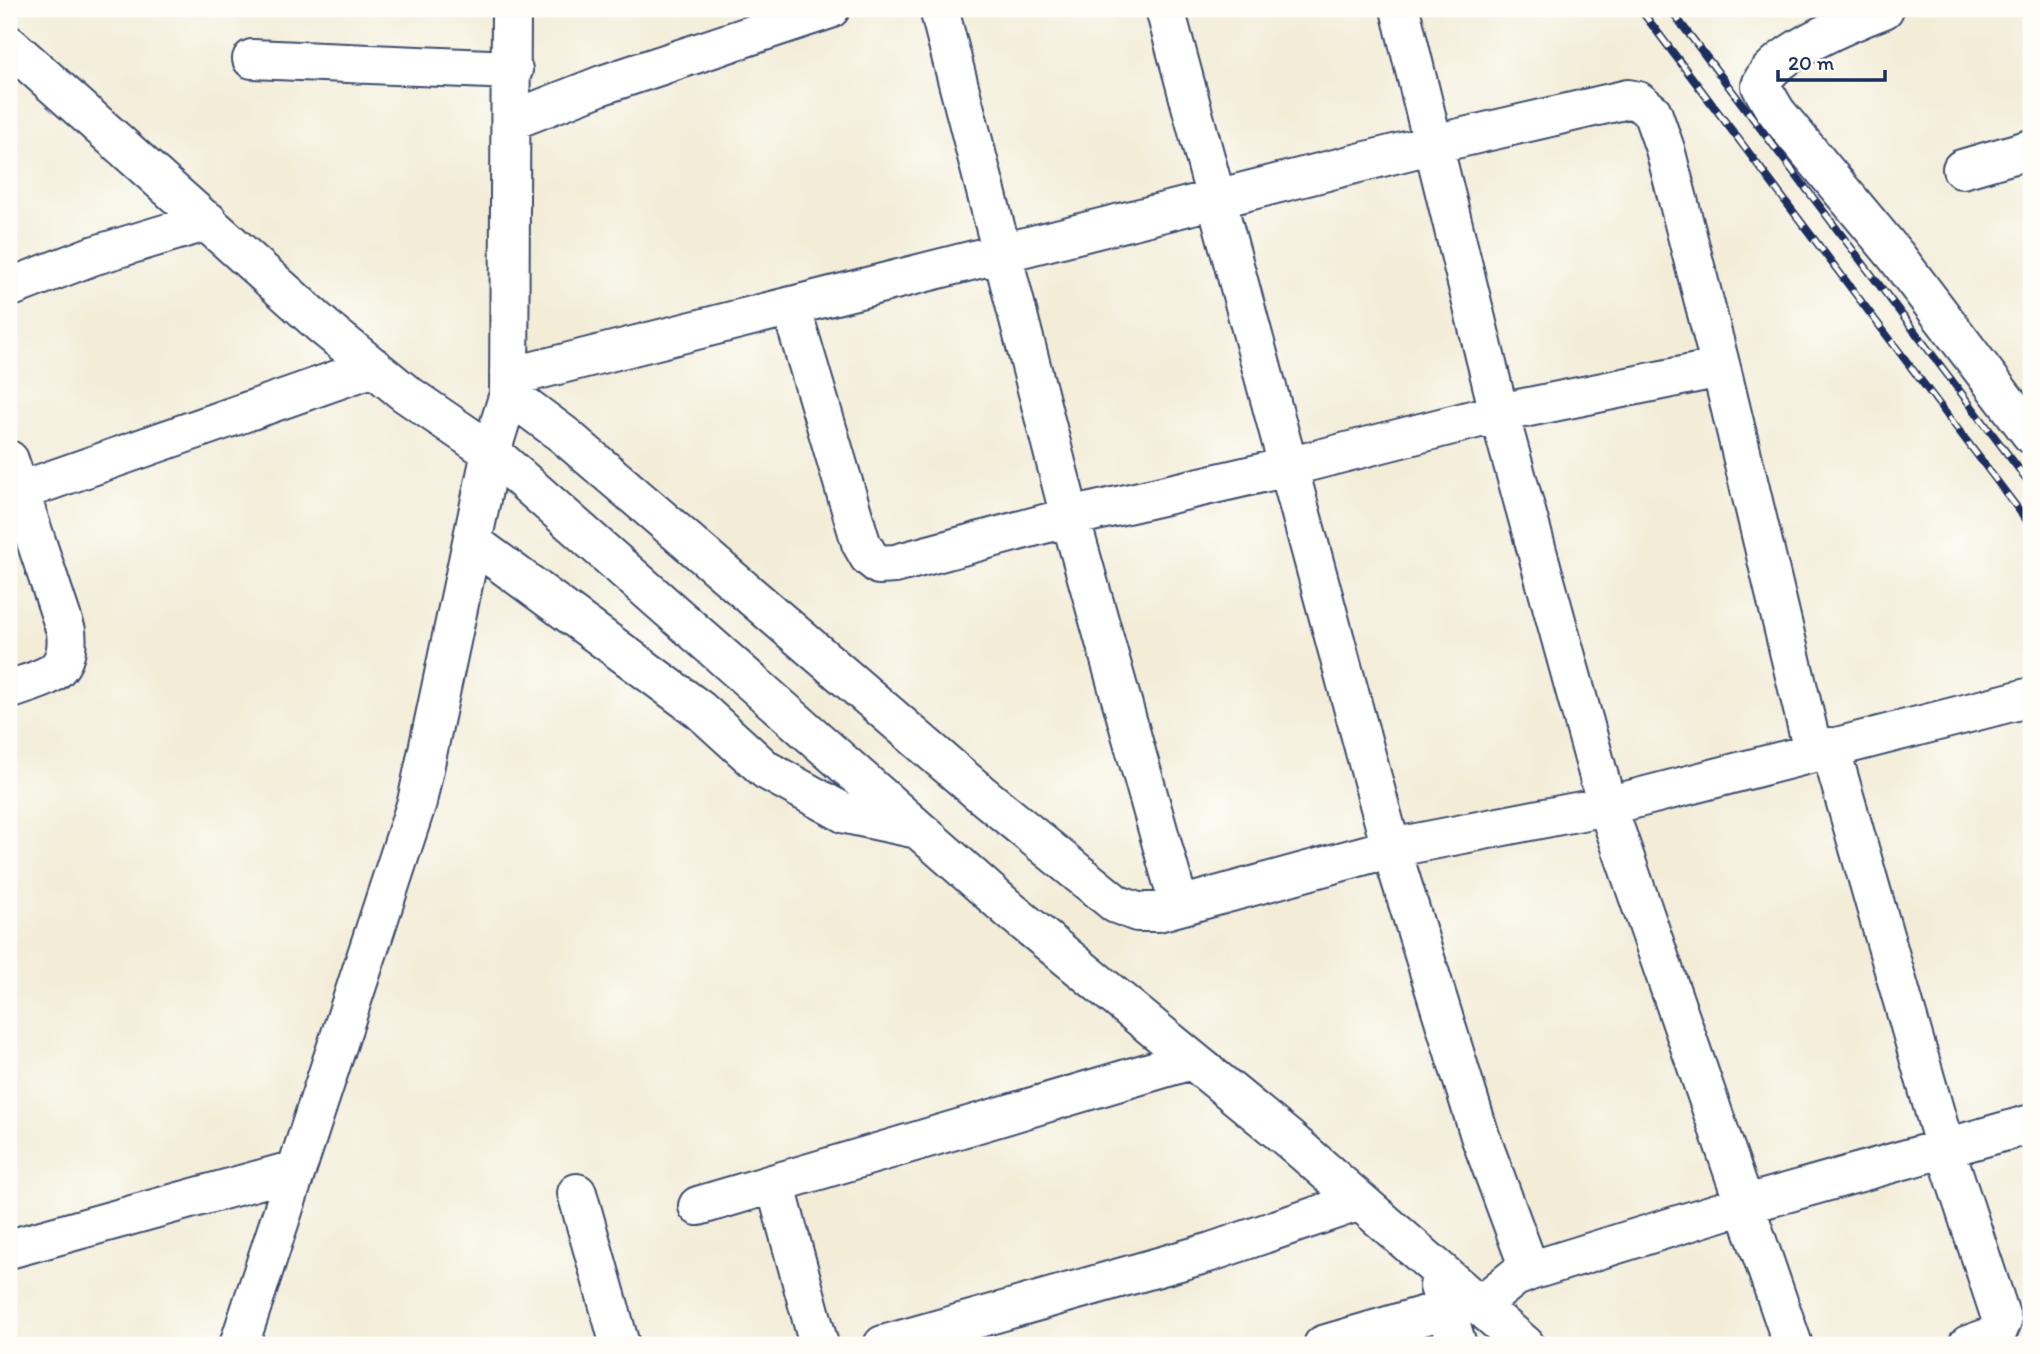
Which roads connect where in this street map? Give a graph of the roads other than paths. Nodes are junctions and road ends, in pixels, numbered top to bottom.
1 (511, 9) edge
2 (830, 9) edge
3 (939, 9) edge
4 (1165, 9) edge
5 (1400, 9) edge
6 (1884, 9) edge
7 (9, 45) edge
8 (252, 59) dead end
9 (513, 70) junction
10 (513, 120) junction
11 (1434, 144) junction
12 (2031, 149) edge
13 (1962, 169) dead end
14 (1216, 199) junction
15 (208, 221) junction
16 (1000, 254) junction
17 (9, 288) edge
18 (791, 307) junction
19 (374, 367) junction
20 (1721, 368) junction
21 (1499, 413) junction
22 (502, 416) junction
23 (2028, 424) edge
24 (1288, 467) junction
25 (13, 482) edge
26 (1070, 517) junction
27 (472, 542) junction
28 (9, 690) edge
29 (2031, 697) edge
30 (1821, 749) junction
31 (1607, 806) junction
32 (919, 830) junction
33 (1391, 848) junction
34 (1179, 905) junction
35 (1191, 1060) junction
36 (2031, 1124) edge
37 (1945, 1148) junction
38 (295, 1170) junction
39 (775, 1183) junction
40 (577, 1193) dead end
41 (1360, 1201) junction
42 (1742, 1205) junction
43 (698, 1206) dead end
44 (9, 1249) edge
45 (1492, 1292) junction
46 (239, 1345) edge
47 (620, 1345) edge
48 (819, 1345) edge
49 (883, 1345) edge
50 (1323, 1345) edge
51 (1457, 1345) edge
52 (1525, 1345) edge
53 (1793, 1345) edge
54 (1969, 1345) edge

1 - 9 street
2 - 10 street
3 - 16 street
4 - 14 street
5 - 11 street
6 - 23 street
7 - 15 street
8 - 9 street
9 - 10 street
10 - 22 street
11 - 14 street
11 - 20 street
11 - 21 street
12 - 13 street
14 - 16 street
14 - 24 street
15 - 17 street
15 - 19 street
16 - 18 street
16 - 26 street
18 - 22 street
18 - 26 street
19 - 22 street
19 - 25 street
20 - 21 street
20 - 30 street
21 - 24 street
21 - 31 street
22 - 27 street
22 - 32 street
22 - 34 street
24 - 26 street
24 - 33 street
25 - 28 street
26 - 34 street
27 - 32 street
27 - 38 street
29 - 30 street
30 - 31 street
30 - 37 street
31 - 33 street
31 - 42 street
32 - 35 street
33 - 34 street
33 - 45 street
35 - 39 street
35 - 41 street
36 - 37 street
37 - 42 street
37 - 54 street
38 - 44 street
38 - 46 street
39 - 43 street
39 - 48 street
40 - 47 street
41 - 45 street
41 - 49 street
42 - 45 street
42 - 53 street
45 - 50 street
45 - 51 street
45 - 52 street

